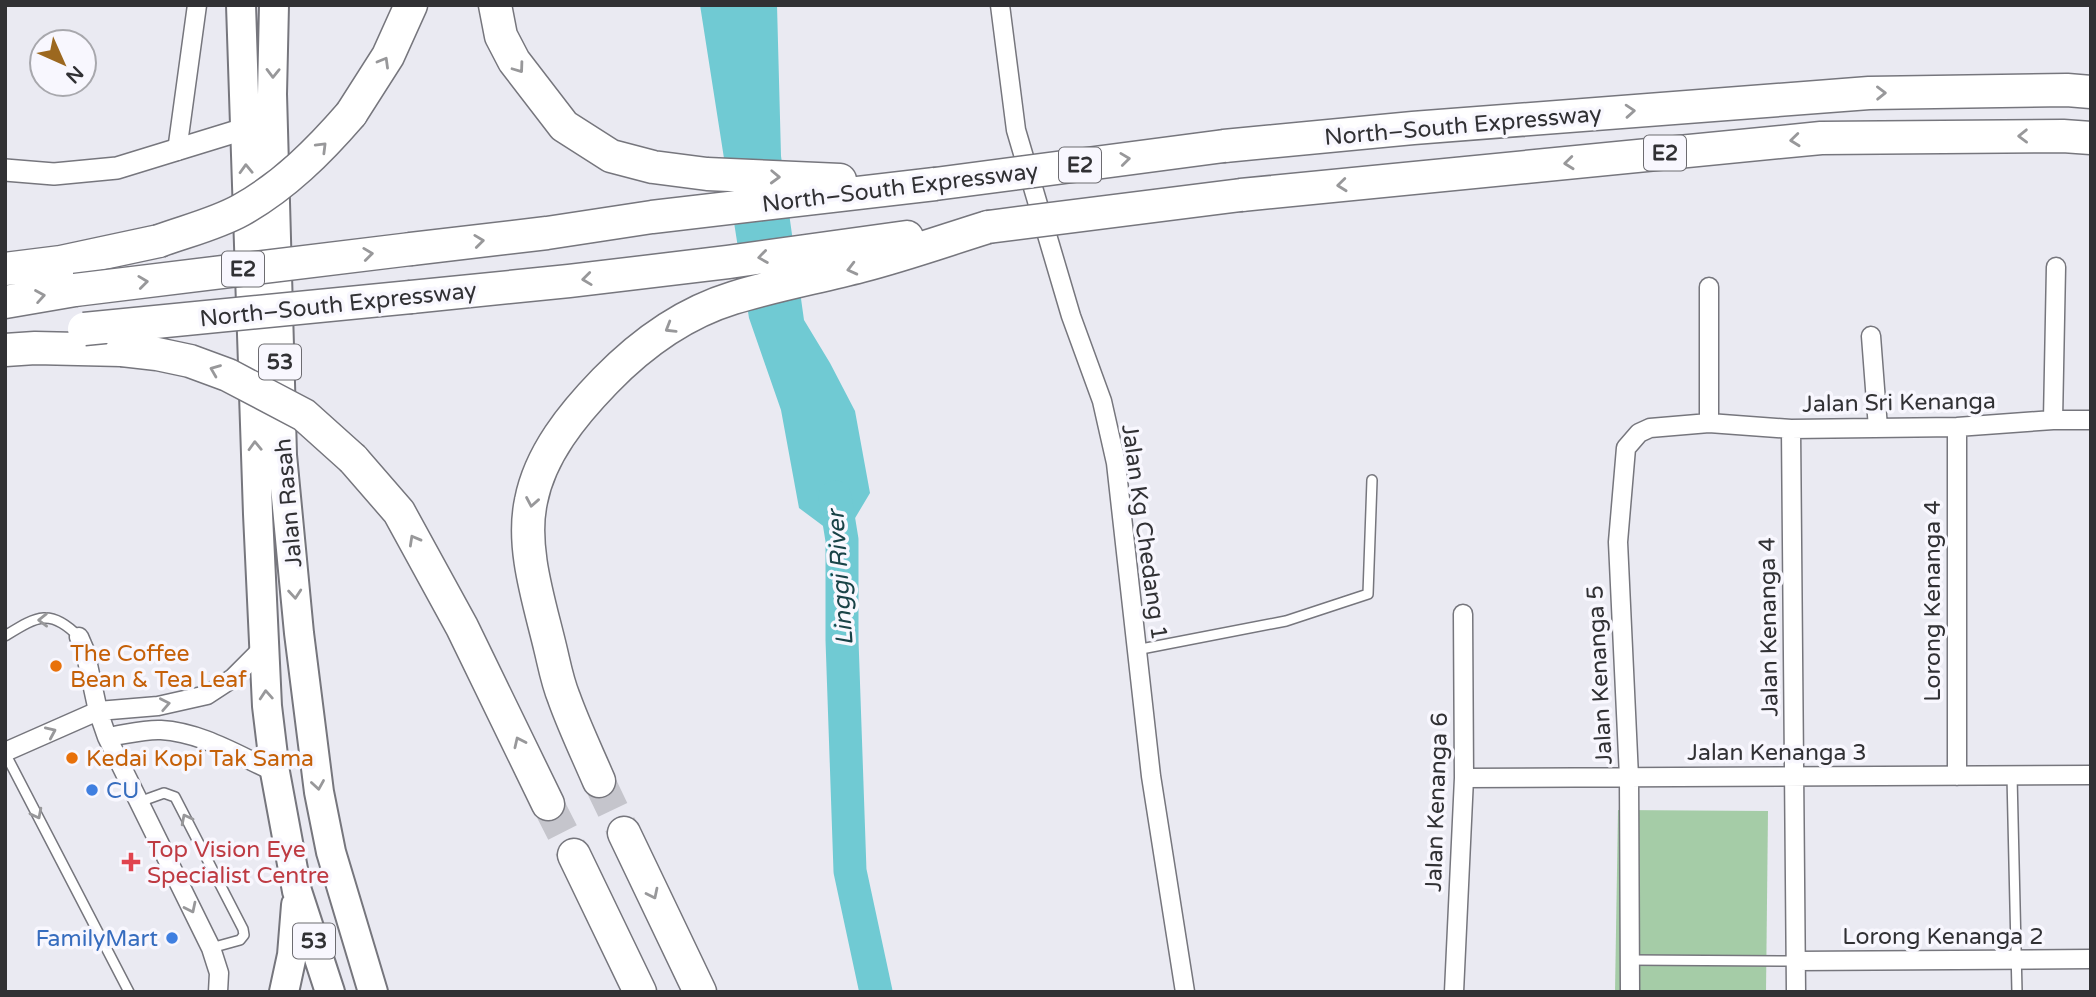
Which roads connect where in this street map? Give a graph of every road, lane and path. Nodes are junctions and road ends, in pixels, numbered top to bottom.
1 (197, 5) edge
2 (241, 5) edge
3 (274, 5) edge
4 (411, 5) edge
5 (495, 5) edge
6 (1000, 5) edge
7 (2091, 92) edge
8 (244, 129) junction
9 (2091, 138) edge
10 (177, 151) junction
11 (5, 170) edge
12 (935, 184) junction
13 (988, 227) junction
14 (2056, 267) dead end
15 (5, 270) edge
16 (1709, 287) dead end
17 (5, 302) edge
18 (1871, 337) dead end
19 (5, 341) edge
20 (5, 350) edge
21 (2053, 420) junction
22 (2091, 420) edge
23 (1709, 423) junction
24 (1957, 427) junction
25 (1878, 428) junction
26 (1791, 429) junction
27 (1372, 480) dead end
28 (1464, 614) dead end
29 (5, 636) edge
30 (79, 637) joint
31 (263, 648) junction
32 (1136, 650) junction
33 (98, 711) junction
34 (107, 737) junction
35 (5, 753) edge
36 (275, 772) junction
37 (2091, 775) edge
38 (1957, 776) junction
39 (2012, 776) junction
40 (1629, 777) junction
41 (1794, 777) junction
42 (1464, 778) junction
43 (598, 781) tunnel mouth
44 (138, 802) junction
45 (548, 804) tunnel mouth
46 (624, 833) tunnel mouth
47 (574, 855) tunnel mouth
48 (297, 891) junction
49 (211, 948) junction
50 (362, 958) junction
51 (2017, 959) junction
52 (1630, 960) junction
53 (2091, 960) edge
54 (1796, 961) junction
55 (129, 992) edge
56 (218, 992) edge
57 (284, 992) edge
58 (330, 992) edge
59 (356, 992) edge
60 (373, 992) edge
61 (640, 992) edge
62 (700, 992) edge
63 (1185, 992) edge
64 (1454, 992) edge
65 (1630, 992) edge
66 (1796, 992) edge
67 (2017, 992) edge

1 - 10 street
2 - 8 highway, Jalan Rasah / 53
3 -> 50 highway, Jalan Rasah / 53
15 -> 4 highway, bridge
5 -> 12 highway
6 - 32 street, Jalan Kg Chedang 1
12 -> 7 highway, North–South Expressway / E2, bridge
8 - 10 street
31 -> 8 highway, Jalan Rasah / 53
9 -> 13 highway, North–South Expressway / E2, bridge
10 - 11 street
17 -> 12 highway, North–South Expressway / E2, bridge
13 -> 19 highway, North–South Expressway / E2, bridge
13 -> 43 highway
14 - 21 street
16 - 23 street
18 - 25 street
45 -> 20 highway, bridge
21 - 22 street, Jalan Sri Kenanga
21 - 24 street, Jalan Sri Kenanga
23 - 26 street, Jalan Sri Kenanga
23 - 40 street, Jalan Kenanga 5
24 - 25 street, Jalan Sri Kenanga
24 - 38 street, Lorong Kenanga 4
25 - 26 street, Jalan Sri Kenanga
26 - 41 street, Jalan Kenanga 4
27 - 32 lane
28 - 42 street, Jalan Kenanga 6
30 -> 29 lane
30 - 33 street
33 -> 31 street
36 -> 31 highway, Jalan Rasah / 53
32 - 63 street, Jalan Kg Chedang 1
33 - 34 street
35 -> 33 street
34 - 36 street
34 - 44 street
35 -> 55 lane
36 - 48 highway, Jalan Rasah / 53
37 - 39 street, Jalan Kenanga 3
38 - 39 street, Jalan Kenanga 3
38 - 41 street, Jalan Kenanga 3
39 - 51 lane
40 - 41 street, Jalan Kenanga 3
40 - 42 street, Jalan Kenanga 3
40 - 52 street, Jalan Kenanga 5
41 - 54 street, Jalan Kenanga 4
42 - 64 street, Jalan Kenanga 6
44 -> 49 street
49 -> 44 lane
46 -> 62 highway
47 - 61 highway
48 - 57 highway
48 - 58 highway, Jalan Rasah / 53
49 - 56 street
50 - 59 highway
50 - 60 highway, Jalan Rasah / 53
51 - 53 street, Lorong Kenanga 2
51 - 54 street, Lorong Kenanga 2
51 - 67 lane
52 - 54 lane
52 - 65 street, Jalan Kenanga 5
54 - 66 street, Jalan Kenanga 4

